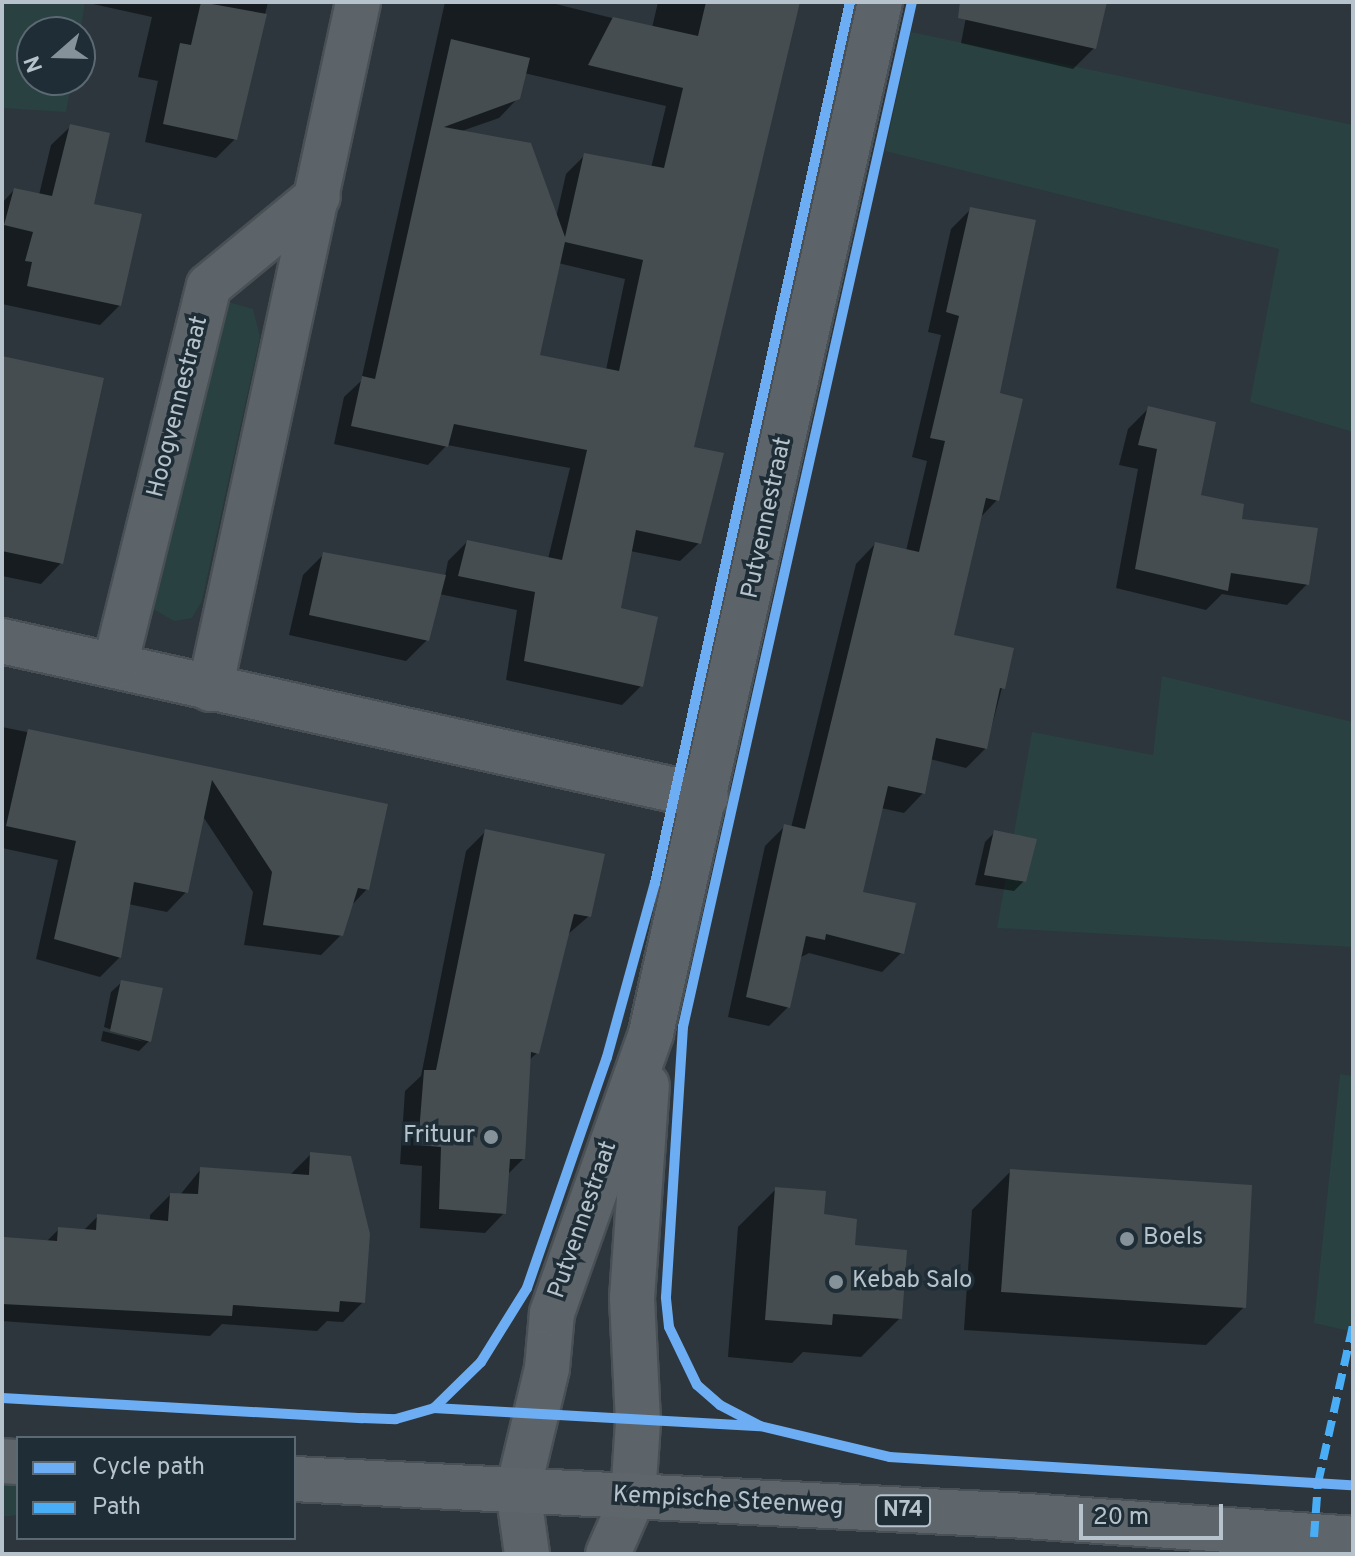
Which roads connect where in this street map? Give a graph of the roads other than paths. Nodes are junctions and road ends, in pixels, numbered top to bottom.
1 (358, 2) edge
2 (880, 2) edge
3 (318, 196) junction
4 (2, 641) edge
5 (115, 665) junction
6 (210, 689) junction
7 (706, 797) junction
8 (651, 1033) junction
9 (296, 1479) edge
10 (518, 1490) junction
11 (633, 1497) junction
12 (1353, 1539) edge
13 (527, 1554) edge
14 (608, 1554) edge

1 - 3 street
2 - 7 street, Putvennestraat
3 - 5 street, Hoogvennestraat
3 - 6 street
4 - 5 street
5 - 6 street
6 - 7 street
7 - 8 street, Putvennestraat
8 - 10 street, Putvennestraat
8 - 11 street, Putvennestraat
9 - 10 main road, Kempische Steenweg / N74
10 - 11 main road, Kempische Steenweg / N74
10 - 13 street, Putvennestraat
11 - 12 main road, Kempische Steenweg / N74
11 - 14 street, Putvennestraat

